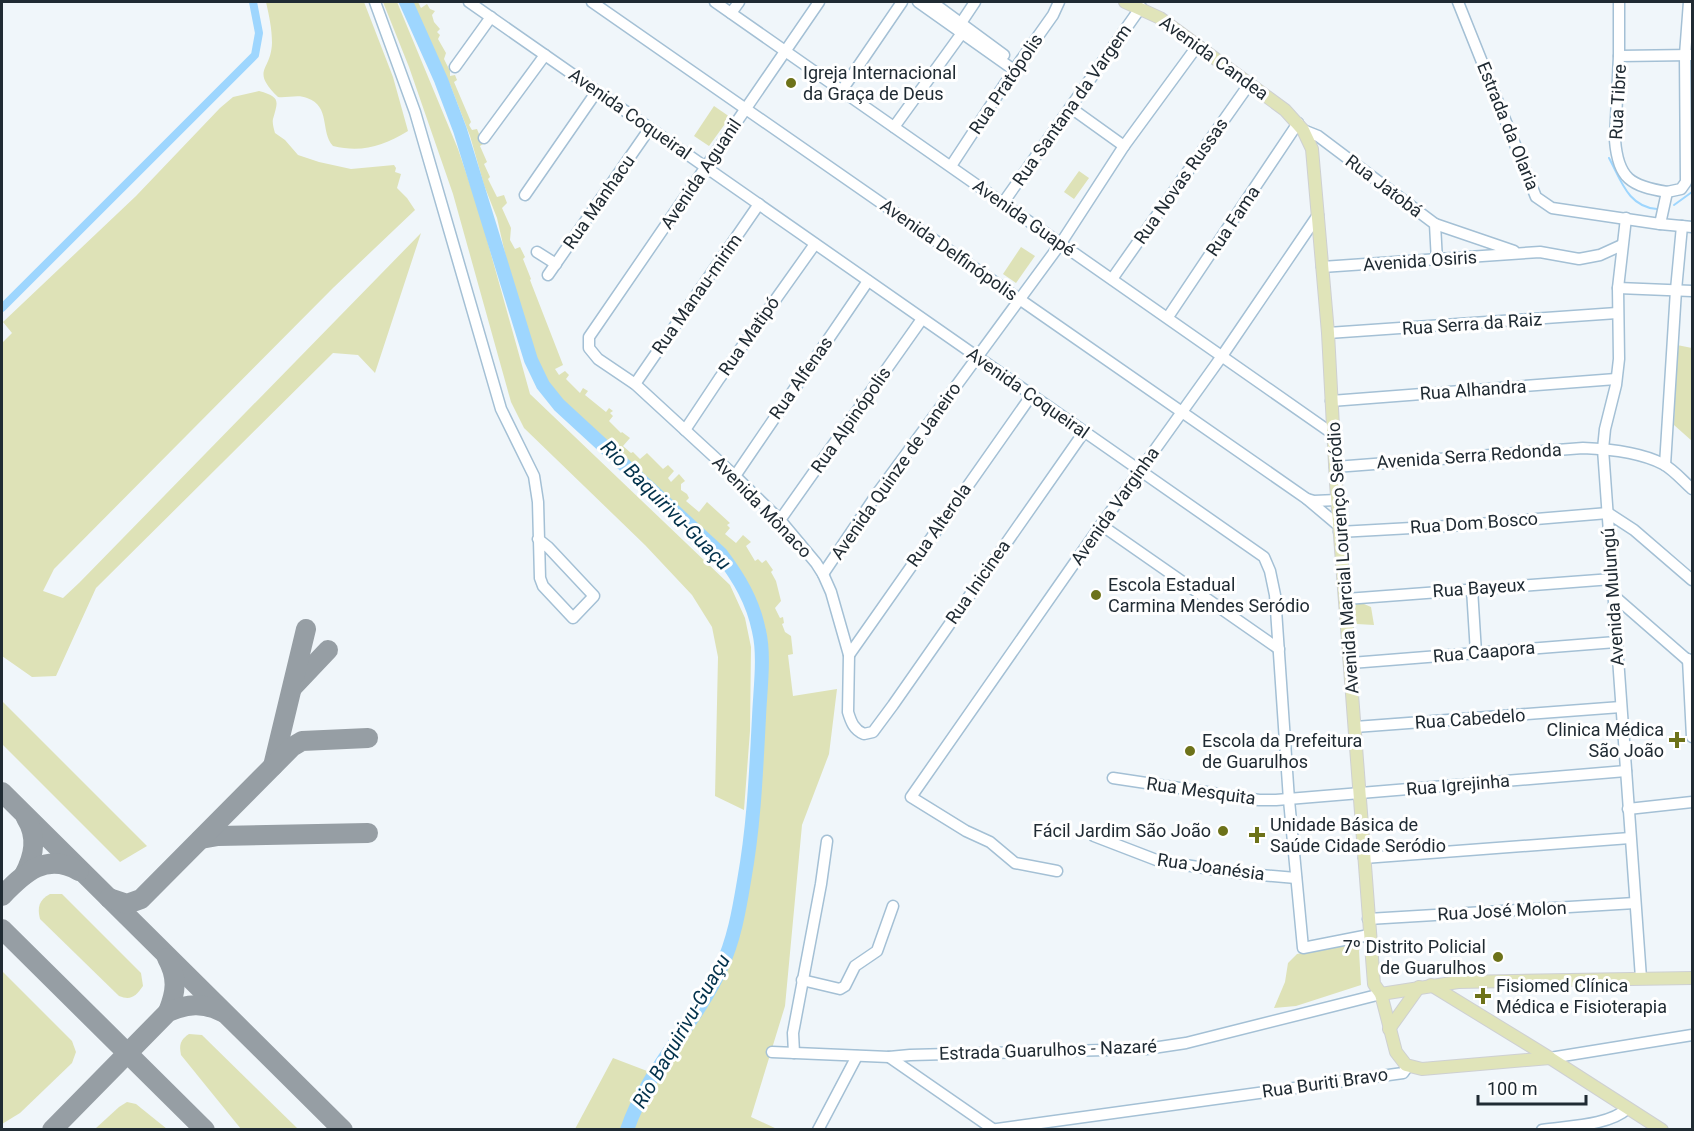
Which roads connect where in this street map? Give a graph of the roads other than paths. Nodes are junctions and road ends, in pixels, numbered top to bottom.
1 (375, 2) edge
2 (469, 2) edge
3 (592, 2) edge
4 (715, 2) edge
5 (739, 2) edge
6 (819, 2) edge
7 (902, 2) edge
8 (918, 2) edge
9 (932, 2) edge
10 (975, 2) edge
11 (1125, 2) edge
12 (1458, 2) edge
13 (1619, 2) edge
14 (1056, 3) edge
15 (1690, 5) edge
16 (1141, 8) junction
17 (731, 13) junction
18 (491, 17) junction
19 (960, 28) junction
20 (1198, 45) junction
21 (786, 50) junction
22 (545, 55) junction
23 (1689, 55) edge
24 (1619, 56) junction
25 (1008, 58) dead end
26 (455, 67) dead end
27 (1014, 70) junction
28 (1250, 83) junction
29 (842, 90) junction
30 (597, 91) junction
31 (746, 108) junction
32 (1071, 108) junction
33 (1300, 126) junction
34 (894, 127) junction
35 (650, 128) junction
36 (484, 138) dead end
37 (1124, 146) junction
38 (951, 166) junction
39 (706, 167) junction
40 (1667, 192) junction
41 (525, 195) dead end
42 (1003, 203) junction
43 (759, 204) junction
44 (1318, 215) junction
45 (1626, 218) junction
46 (1435, 224) junction
47 (1660, 224) junction
48 (1687, 227) edge
49 (1061, 243) junction
50 (815, 244) junction
51 (1622, 245) junction
52 (537, 252) dead end
53 (1519, 253) junction
54 (1600, 255) junction
55 (1437, 261) junction
56 (1620, 261) junction
57 (556, 264) junction
58 (1322, 267) junction
59 (548, 275) dead end
60 (1112, 279) junction
61 (868, 281) junction
62 (1618, 288) junction
63 (1676, 290) junction
64 (1692, 291) edge
65 (1020, 299) junction
66 (1617, 313) junction
67 (1168, 317) junction
68 (922, 319) junction
69 (1328, 333) junction
70 (589, 348) joint
71 (1222, 356) junction
72 (976, 357) junction
73 (1616, 379) junction
74 (635, 384) junction
75 (1031, 396) junction
76 (1331, 401) junction
77 (1182, 412) junction
78 (685, 430) junction
79 (1084, 432) junction
80 (1333, 434) junction
81 (1603, 449) junction
82 (1665, 465) junction
83 (1335, 466) junction
84 (1140, 471) junction
85 (735, 476) junction
86 (1692, 489) edge
87 (1307, 499) junction
88 (1337, 500) junction
89 (1608, 513) junction
90 (780, 520) junction
91 (1101, 525) junction
92 (1339, 529) junction
93 (538, 539) junction
94 (824, 574) junction
95 (1612, 579) junction
96 (1692, 580) edge
97 (1472, 589) junction
98 (1614, 596) junction
99 (1346, 599) junction
100 (1616, 642) junction
101 (1279, 649) junction
102 (1476, 653) junction
103 (849, 655) junction
104 (1690, 661) edge
105 (1351, 663) junction
106 (1621, 708) junction
107 (1355, 727) junction
108 (873, 732) joint
109 (1692, 737) edge
110 (1626, 771) junction
111 (1113, 778) dead end
112 (1360, 794) junction
113 (1290, 800) junction
114 (1692, 802) edge
115 (1628, 809) junction
116 (1094, 836) dead end
117 (1630, 838) junction
118 (827, 841) dead end
119 (1364, 858) junction
120 (1057, 871) dead end
121 (1296, 878) junction
122 (1635, 903) junction
123 (893, 906) dead end
124 (1368, 920) junction
125 (1369, 935) junction
126 (1641, 978) junction
127 (1692, 978) edge
128 (802, 980) junction
129 (1458, 982) junction
130 (1425, 986) junction
131 (1381, 994) junction
132 (1457, 1002) junction
133 (1389, 1029) junction
134 (1692, 1035) edge
135 (1521, 1041) junction
136 (772, 1052) dead end
137 (794, 1053) junction
138 (910, 1055) junction
139 (857, 1056) junction
140 (890, 1058) junction
141 (1550, 1058) junction
142 (1510, 1061) junction
143 (1408, 1066) junction
144 (910, 1072) junction
145 (1628, 1108) junction
146 (991, 1129) edge
147 (818, 1130) edge
148 (1542, 1130) edge
149 (1662, 1130) edge

1 - 93 street
2 - 18 street, Avenida Coqueiral
3 - 31 street, Avenida Delfinópolis
4 - 17 street, Avenida Guapé
5 - 17 street
6 - 21 street, Avenida Aguanil
7 - 29 street
8 - 19 street
9 - 19 street
10 - 19 street
11 - 16 main road, Avenida Candea
12 - 45 street, Estrada da Olaria
13 - 24 street
14 - 27 street, Rua Pratópolis
15 - 23 street
16 - 20 main road, Avenida Candea
16 - 32 street, Rua Santana da Vargem
17 - 21 street, Avenida Guapé
18 - 22 street, Avenida Coqueiral
18 - 26 street
19 - 25 street
19 - 27 street
19 - 34 street
20 - 28 main road, Avenida Candea
20 - 37 street, Avenida Quinze de Janeiro
21 - 29 street, Avenida Guapé
21 - 31 street, Avenida Aguanil
22 - 30 street, Avenida Coqueiral
22 - 36 street
23 - 24 street, Rua Tibre
23 - 40 street
24 - 40 street, Rua Tibre
27 - 38 street, Rua Pratópolis
28 - 33 main road, Avenida Candea
28 - 60 street, Rua Novas Russas
29 - 34 street, Avenida Guapé
30 - 35 street, Avenida Coqueiral
30 - 41 street
31 - 39 street, Avenida Aguanil
31 - 65 street, Avenida Delfinópolis
32 - 37 street
32 - 42 street, Rua Santana da Vargem
33 - 44 main road, Avenida Marcial Lourenço Seródio
33 - 46 street, Rua Jatobá
33 - 67 street, Rua Fama
34 - 38 street, Avenida Guapé
35 - 39 street, Avenida Coqueiral
35 - 57 street, Rua Manhacu
37 - 49 street, Avenida Quinze de Janeiro
38 - 42 street, Avenida Guapé
39 - 43 street, Avenida Coqueiral
39 - 70 street, Avenida Aguanil
40 - 47 street
42 - 49 street, Avenida Guapé
43 - 50 street, Avenida Coqueiral
43 - 74 street, Rua Manau-mirim
44 - 58 main road, Avenida Marcial Lourenço Seródio
44 - 71 street, Avenida Varginha
45 - 47 street, Estrada da Olaria
45 - 51 street, Avenida Mulungú
46 - 53 street, Avenida Osiris
46 - 55 street, Rua Jatobá
47 - 48 street, Estrada da Olaria
48 - 63 street
49 - 60 street, Avenida Guapé
49 - 65 street, Avenida Quinze de Janeiro
50 - 61 street, Avenida Coqueiral
50 - 78 street, Rua Matipó
51 - 54 street, Avenida Osiris
51 - 56 street, Avenida Mulungú
52 - 57 street
53 - 54 street, Avenida Osiris
53 - 55 street, Avenida Osiris
54 - 56 street, Avenida Osiris
55 - 58 street, Avenida Osiris
56 - 62 street, Avenida Mulungú
57 - 59 street, Rua Manhacu
58 - 69 main road, Avenida Marcial Lourenço Seródio
60 - 67 street, Avenida Guapé
61 - 68 street, Avenida Coqueiral
61 - 85 street, Rua Alfenas
62 - 63 street
62 - 66 street, Avenida Mulungú
63 - 64 street
63 - 82 street
65 - 72 street, Avenida Quinze de Janeiro
65 - 77 street, Avenida Delfinópolis
66 - 69 street, Rua Serra da Raiz
66 - 73 street, Avenida Mulungú
67 - 71 street, Avenida Guapé
68 - 72 street, Avenida Coqueiral
68 - 90 street, Rua Alpinópolis
69 - 76 main road, Avenida Marcial Lourenço Seródio
70 - 74 street, Avenida Mônaco
71 - 77 street, Avenida Varginha
71 - 80 street, Avenida Guapé
72 - 75 street, Avenida Coqueiral
72 - 94 street, Avenida Quinze de Janeiro
73 - 76 street, Rua Alhandra
73 - 81 street, Avenida Mulungú
74 - 78 street, Avenida Mônaco
75 - 79 street, Avenida Coqueiral
75 - 103 street, Rua Alterola
76 - 80 main road, Avenida Marcial Lourenço Seródio
77 - 84 street, Avenida Varginha
77 - 87 street, Avenida Delfinópolis
78 - 85 street, Avenida Mônaco
79 - 84 street, Avenida Coqueiral
79 - 108 street, Rua Inicinea
80 - 83 main road, Avenida Marcial Lourenço Seródio
81 - 82 street, Avenida Serra Redonda
81 - 83 street, Avenida Serra Redonda
81 - 89 street, Avenida Mulungú
82 - 86 street
83 - 88 main road, Avenida Marcial Lourenço Seródio
84 - 91 street, Avenida Varginha
84 - 101 street, Avenida Coqueiral
85 - 90 street, Avenida Mônaco
87 - 88 street
87 - 92 street, Avenida Delfinópolis
88 - 92 main road, Avenida Marcial Lourenço Seródio
89 - 92 street, Rua Dom Bosco
89 - 95 street, Avenida Mulungú
89 - 96 street
90 - 94 street, Avenida Mônaco
91 - 101 street
91 - 120 street, Avenida Varginha
92 - 99 main road, Avenida Marcial Lourenço Seródio
93 - 93 street
94 - 103 street, Avenida Mônaco
95 - 97 street, Rua Bayeux
95 - 98 street, Avenida Mulungú
97 - 99 street, Rua Bayeux
97 - 102 street
98 - 100 street, Avenida Mulungú
98 - 104 street
99 - 105 main road, Avenida Marcial Lourenço Seródio
100 - 102 street, Rua Caapora
100 - 106 street, Avenida Mulungú
101 - 113 street, Avenida Coqueiral
102 - 105 street, Rua Caapora
103 - 108 street, Avenida Mônaco
104 - 109 street
105 - 107 main road, Avenida Marcial Lourenço Seródio
106 - 107 street, Rua Cabedelo
106 - 110 street, Avenida Mulungú
107 - 112 main road, Avenida Marcial Lourenço Seródio
110 - 112 street, Rua Igrejinha
110 - 115 street, Avenida Mulungú
111 - 113 street, Rua Mesquita
112 - 113 street, Rua Igrejinha
112 - 119 main road, Avenida Marcial Lourenço Seródio
113 - 121 street, Avenida Coqueiral
114 - 115 street
115 - 117 street, Avenida Mulungú
116 - 121 street, Rua Joanésia
117 - 119 street
117 - 122 street, Avenida Mulungú
118 - 128 street
119 - 124 main road, Avenida Marcial Lourenço Seródio
121 - 125 street, Avenida Coqueiral
122 - 124 street, Rua José Molon
122 - 126 street, Avenida Mulungú
123 - 128 street
124 - 125 main road, Avenida Marcial Lourenço Seródio
125 - 131 main road, Avenida Marcial Lourenço Seródio
126 - 127 main road
126 - 129 main road
128 - 137 street
129 - 130 main road
129 - 132 main road
130 - 131 main road
130 - 132 main road
130 - 133 main road
131 - 133 main road, Avenida Marcial Lourenço Seródio
131 - 138 street, Estrada Guarulhos - Nazaré
132 - 135 main road
133 - 143 main road, Avenida Marcial Lourenço Seródio
134 - 141 street, Rua Buriti Bravo
135 - 141 main road
135 - 142 main road
136 - 137 street, Estrada Guarulhos - Nazaré
137 - 139 street, Estrada Guarulhos - Nazaré
138 - 140 street, Estrada Guarulhos - Nazaré
138 - 144 street
139 - 140 street, Estrada Guarulhos - Nazaré
139 - 147 street
140 - 144 street
141 - 142 main road, Rua Buriti Bravo
141 - 145 main road
142 - 143 main road, Rua Buriti Bravo
143 - 146 street, Rua Buriti Bravo
144 - 146 street
145 - 148 street
145 - 149 main road

